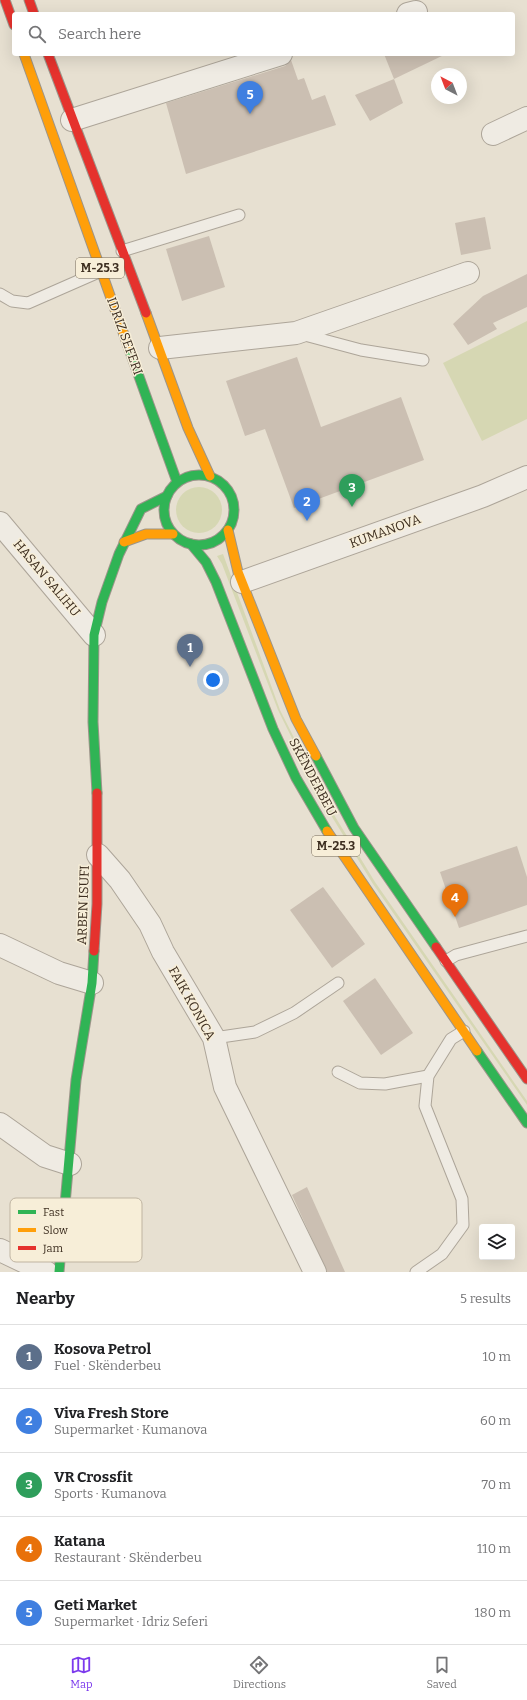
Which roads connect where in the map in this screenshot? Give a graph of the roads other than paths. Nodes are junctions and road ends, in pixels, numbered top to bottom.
1 (5, 0) edge
2 (29, 0) edge
3 (33, 12) edge
4 (12, 19) edge
5 (25, 56) edge
6 (49, 56) edge
7 (275, 56) edge
8 (527, 118) edge
9 (72, 120) junction
10 (493, 134) dead end
11 (239, 215) dead end
12 (122, 252) junction
13 (101, 271) junction
14 (468, 273) dead end
15 (0, 294) edge
16 (296, 333) junction
17 (160, 348) junction
18 (423, 360) dead end
19 (210, 476) junction
20 (527, 477) edge
21 (177, 482) junction
22 (166, 496) junction
23 (0, 523) edge
24 (228, 530) junction
25 (173, 534) junction
26 (124, 542) junction
27 (191, 544) junction
28 (242, 582) junction
29 (94, 635) junction
30 (98, 855) junction
31 (527, 936) edge
32 (0, 946) edge
33 (446, 961) junction
34 (92, 983) junction
35 (338, 983) dead end
36 (464, 1031) junction
37 (214, 1038) junction
38 (338, 1072) dead end
39 (525, 1073) edge
40 (428, 1076) junction
41 (527, 1123) edge
42 (0, 1124) edge
43 (70, 1164) junction
44 (67, 1198) edge
45 (0, 1250) edge
46 (10, 1255) edge
47 (25, 1262) edge
48 (60, 1262) edge
49 (46, 1272) edge
50 (59, 1272) edge
51 (315, 1272) edge
52 (416, 1272) edge

1 - 4 main road
2 - 3 main road
5 - 13 main road, IDRIZ SEFERI / M-25.3
6 - 9 main road, IDRIZ SEFERI / M-25.3
7 - 9 street
8 - 10 street
9 - 12 main road, IDRIZ SEFERI / M-25.3
11 - 12 lane
12 - 17 main road, IDRIZ SEFERI / M-25.3
13 - 15 lane
13 - 21 main road, IDRIZ SEFERI / M-25.3
14 - 16 street
16 - 17 street
16 - 18 lane
17 - 19 main road, IDRIZ SEFERI / M-25.3
19 - 21 main road
19 - 24 main road, M-25.3
20 - 28 street, KUMANOVA
21 - 22 main road
22 - 25 main road
22 - 26 main road, ARBEN ISUFI
23 - 29 street, HASAN SALIHU
24 - 27 main road
24 - 28 main road, SKËNDERBEU / M-25.3
25 - 26 main road
25 - 27 main road, M-25.3
26 - 29 main road, ARBEN ISUFI
27 - 36 main road, SKËNDERBEU / M-25.3
28 - 33 main road, SKËNDERBEU / M-25.3
29 - 30 main road, ARBEN ISUFI
30 - 34 main road, ARBEN ISUFI
30 - 37 street, FAIK KONICA
31 - 33 lane
32 - 34 street
33 - 39 main road, SKËNDERBEU / M-25.3
34 - 43 main road, ARBEN ISUFI
35 - 37 lane
36 - 40 lane
36 - 41 main road, SKËNDERBEU / M-25.3
37 - 51 street, FAIK KONICA
38 - 40 lane
40 - 52 lane
42 - 43 street
43 - 44 main road, ARBEN ISUFI
45 - 46 street
47 - 49 street
48 - 50 main road, ARBEN ISUFI

